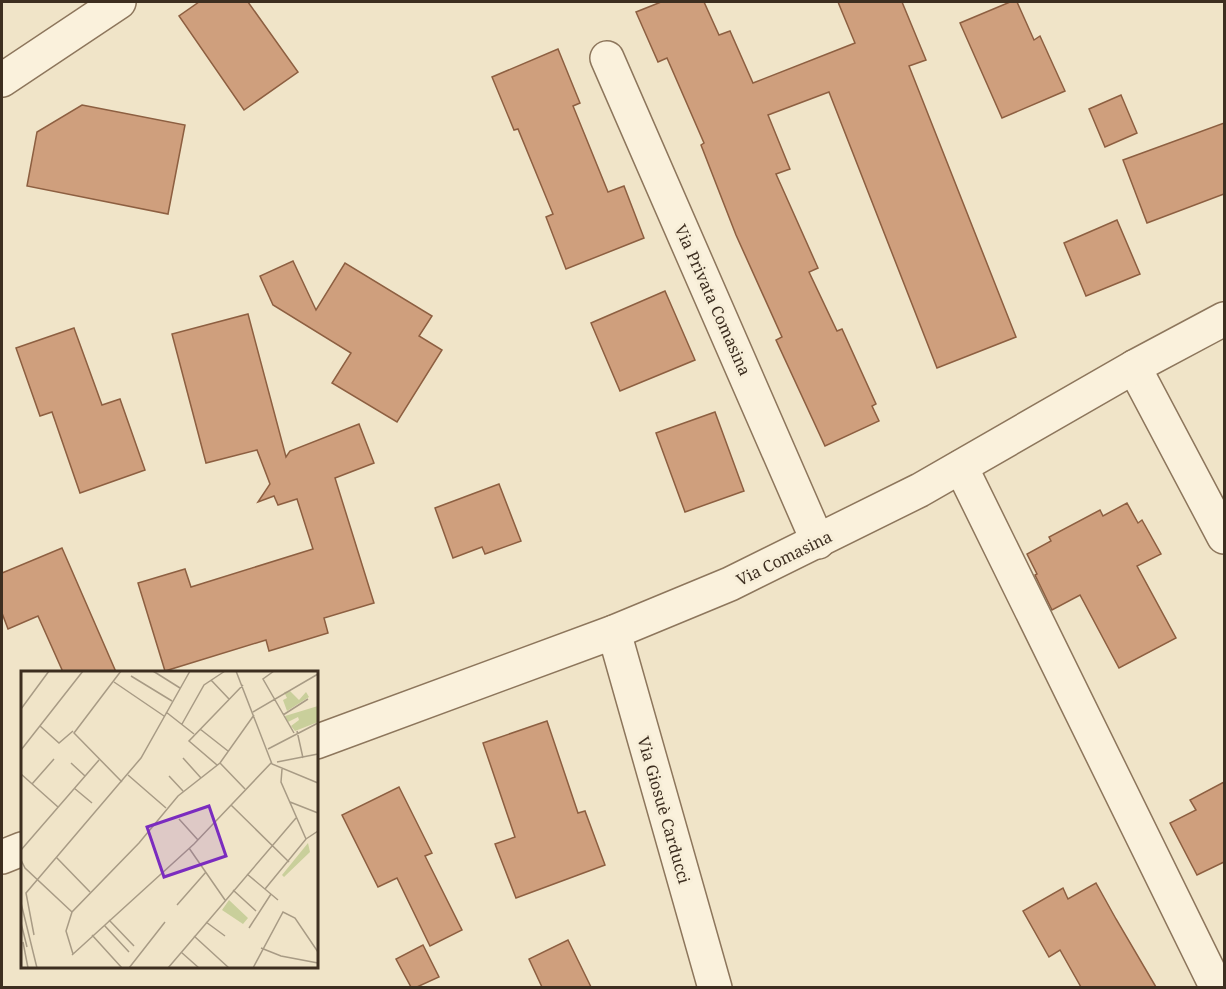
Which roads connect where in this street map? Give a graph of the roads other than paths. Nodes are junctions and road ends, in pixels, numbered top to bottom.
1 (119, 2) edge
2 (607, 58) dead end
3 (2, 80) edge
4 (1224, 319) edge
5 (1134, 367) junction
6 (961, 466) junction
7 (1224, 537) edge
8 (818, 542) junction
9 (614, 632) junction
10 (318, 741) edge
11 (21, 849) edge
12 (2, 857) edge
13 (715, 987) edge
14 (1217, 987) edge

1 - 3 street
2 - 8 street, Via Privata Comasina
4 - 5 street, Via Comasina
5 - 6 street, Via Comasina
5 - 7 street
6 - 8 street, Via Comasina
6 - 14 street
8 - 9 street, Via Comasina
9 - 10 street, Via Comasina
9 - 13 street, Via Giosuè Carducci
11 - 12 street

